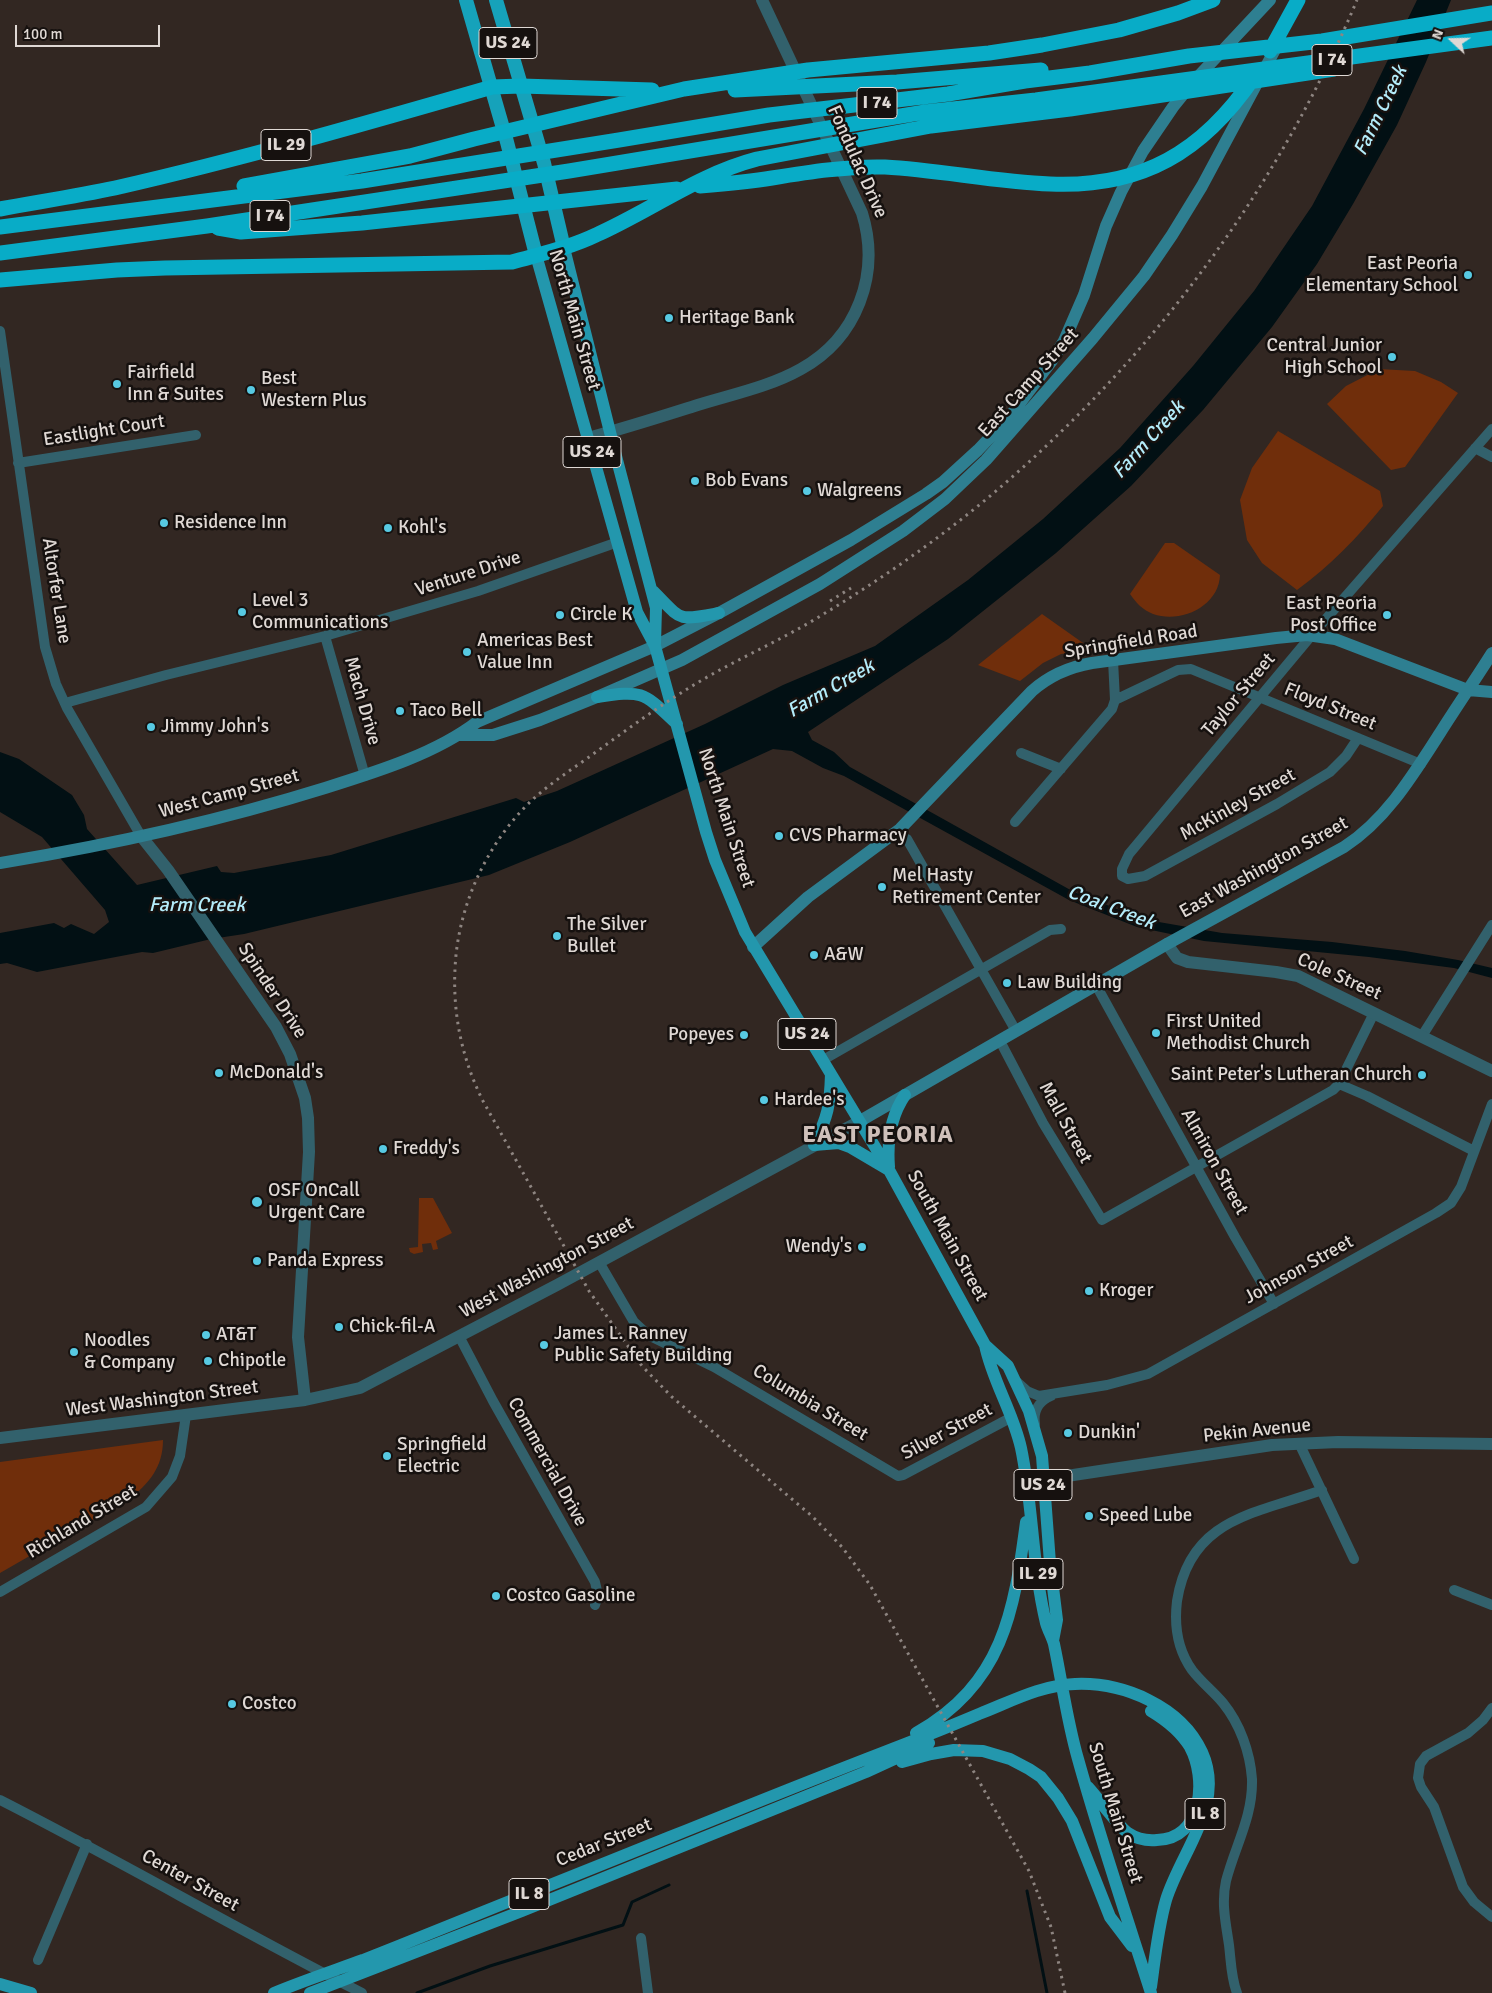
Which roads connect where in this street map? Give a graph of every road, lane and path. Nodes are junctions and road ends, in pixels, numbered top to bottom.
1 (466, 0) edge
2 (496, 0) edge
3 (762, 0) edge
4 (1213, 0) edge
5 (1270, 0) edge
6 (1299, 0) edge
7 (1492, 13) edge
8 (1488, 38) edge
9 (1090, 73) junction
10 (521, 86) junction
11 (1177, 86) junction
12 (492, 87) junction
13 (0, 209) edge
14 (95, 216) junction
15 (206, 226) junction
16 (0, 227) edge
17 (564, 248) junction
18 (0, 253) edge
19 (536, 255) junction
20 (0, 280) edge
21 (0, 331) edge
22 (1492, 429) edge
23 (610, 432) junction
24 (196, 435) dead end
25 (588, 438) junction
26 (1475, 448) junction
27 (1492, 457) edge
28 (18, 463) junction
29 (618, 542) junction
30 (652, 590) junction
31 (719, 613) junction
32 (325, 636) junction
33 (1311, 636) junction
34 (655, 646) junction
35 (1492, 653) edge
36 (1113, 660) junction
37 (662, 668) junction
38 (1468, 690) junction
39 (1492, 692) edge
40 (598, 697) junction
41 (1259, 697) junction
42 (1115, 700) junction
43 (65, 704) junction
44 (677, 724) junction
45 (460, 735) junction
46 (1358, 738) junction
47 (1021, 752) dead end
48 (1421, 764) junction
49 (1061, 768) junction
50 (365, 776) junction
51 (1015, 822) dead end
52 (141, 836) junction
53 (907, 839) dead end
54 (0, 863) edge
55 (1122, 876) joint
56 (1492, 925) edge
57 (1061, 929) dead end
58 (1167, 944) junction
59 (753, 947) junction
60 (981, 969) junction
61 (1096, 985) junction
62 (1374, 1013) junction
63 (1016, 1032) junction
64 (1422, 1036) junction
65 (1000, 1041) junction
66 (823, 1060) junction
67 (1492, 1071) edge
68 (831, 1073) junction
69 (1339, 1084) junction
70 (905, 1095) junction
71 (1492, 1104) edge
72 (860, 1120) junction
73 (814, 1145) junction
74 (1474, 1152) junction
75 (1197, 1167) junction
76 (889, 1170) junction
77 (599, 1262) junction
78 (1274, 1304) junction
79 (459, 1336) junction
80 (984, 1345) junction
81 (1014, 1379) junction
82 (1060, 1393) junction
83 (304, 1400) junction
84 (186, 1415) junction
85 (1012, 1417) junction
86 (1036, 1433) junction
87 (0, 1438) edge
88 (1299, 1443) junction
89 (1492, 1444) edge
90 (898, 1476) joint
91 (1043, 1481) junction
92 (1027, 1482) junction
93 (1322, 1490) junction
94 (1029, 1504) junction
95 (1354, 1559) dead end
96 (1454, 1590) dead end
97 (0, 1592) edge
98 (595, 1605) dead end
99 (1492, 1605) edge
100 (1054, 1642) junction
101 (1102, 1689) junction
102 (1492, 1708) edge
103 (865, 1766) junction
104 (1085, 1783) junction
105 (0, 1800) edge
106 (87, 1844) junction
107 (1492, 1917) edge
108 (641, 1938) dead end
109 (1138, 1954) junction
110 (38, 1960) dead end
111 (0, 1984) edge
112 (280, 1990) edge
113 (1151, 1992) edge
114 (31, 1993) edge
115 (310, 1993) edge
116 (362, 1993) edge
117 (648, 1993) edge
118 (1237, 1993) edge

1 - 12 highway, North Main Street / US 24
2 - 10 highway, North Main Street / US 24
3 - 23 street, Fondulac Drive
4 - 14 highway
5 - 31 main road, East Camp Street
6 - 15 highway
6 - 37 main road, East Camp Street
7 - 9 highway, I 74
8 - 11 highway, I 74
9 - 10 highway
9 - 14 highway, I 74
10 - 12 highway, IL 29
10 - 17 highway, North Main Street / US 24
11 - 15 highway, I 74
11 - 17 highway
12 - 13 highway, IL 29
12 - 19 highway, North Main Street / US 24
14 - 16 highway, I 74
15 - 18 highway, I 74
17 - 19 highway
17 - 23 main road, North Main Street / US 24
19 - 20 highway
19 - 25 main road, North Main Street / US 24
21 - 28 street, Altorfer Lane
22 - 26 street, Taylor Street
23 - 25 street, Fondulac Drive
23 - 30 main road, North Main Street / US 24
24 - 28 street, Eastlight Court
25 - 29 main road, North Main Street / US 24
26 - 27 street
26 - 33 street, Taylor Street
28 - 43 street, Altorfer Lane
29 - 32 street, Venture Drive
29 - 34 main road, North Main Street / US 24
30 - 31 main road
30 - 34 main road, North Main Street / US 24
31 - 34 main road, East Camp Street
32 - 43 street, Venture Drive
32 - 50 street, Mach Drive
33 - 36 main road, Springfield Road
33 - 38 main road, Springfield Road
33 - 41 street, Taylor Street
34 - 37 main road, North Main Street / US 24
34 - 45 main road, West Camp Street
35 - 38 main road, East Washington Street
36 - 42 street
36 - 59 main road, Springfield Road
37 - 40 main road, West Camp Street
37 - 44 main road, North Main Street / US 24
38 - 39 main road, Springfield Road
38 - 48 main road, East Washington Street
40 - 44 main road
40 - 45 main road, West Camp Street
41 - 42 street, Floyd Street
41 - 46 street, Floyd Street
41 - 55 street, Taylor Street
42 - 49 street
43 - 52 street, Altorfer Lane
44 - 59 main road, North Main Street / US 24
45 - 50 main road, West Camp Street
46 - 48 street, Floyd Street
46 - 55 street, McKinley Street
47 - 49 street
48 - 58 main road, East Washington Street
49 - 51 street
50 - 52 main road, West Camp Street
52 - 54 main road, West Camp Street
52 - 83 street, Spinder Drive
53 - 60 street
56 - 64 street
57 - 60 street
58 - 61 main road, East Washington Street
58 - 62 street, Cole Street
59 - 66 main road, North Main Street / US 24
60 - 63 street
60 - 66 street
61 - 63 main road, East Washington Street
61 - 75 street, Almiron Street
62 - 64 street, Cole Street
62 - 69 street
63 - 65 main road, East Washington Street
64 - 67 street, Cole Street
65 - 70 main road, East Washington Street
65 - 75 street, Mall Street
66 - 68 main road, North Main Street / US 24
68 - 72 main road, North Main Street / US 24
68 - 73 main road
69 - 74 street
69 - 75 street
70 - 72 main road, East Washington Street
70 - 76 main road
71 - 74 street, Johnson Street
72 - 73 street, West Washington Street
72 - 76 main road, South Main Street / US 24
73 - 76 main road
73 - 77 street, West Washington Street
74 - 78 street, Johnson Street
75 - 78 street, Almiron Street
76 - 80 main road, South Main Street / US 24
77 - 79 street, West Washington Street
77 - 90 street, Columbia Street
78 - 82 street, Johnson Street
79 - 83 street, West Washington Street
79 - 98 street, Commercial Drive
80 - 81 main road, South Main Street / US 24
80 - 85 main road, South Main Street / US 24
81 - 82 street, Johnson Street
81 - 86 main road, South Main Street / US 24
82 - 86 street, Johnson Street
83 - 84 street, West Washington Street
84 - 87 street, West Washington Street
84 - 97 street, Richland Street
85 - 90 street, Silver Street
85 - 92 main road, South Main Street / US 24
86 - 91 main road, South Main Street / US 24
88 - 89 street, Pekin Avenue
88 - 91 street, Pekin Avenue
88 - 93 street
91 - 92 street, Pekin Avenue
91 - 100 main road, South Main Street / US 24
92 - 94 main road, South Main Street / US 24
93 - 95 street
93 - 118 street
94 - 100 main road, South Main Street / IL 29
94 - 103 main road, IL 8
96 - 99 street
100 - 104 main road, South Main Street / US 24
101 - 103 main road, IL 8
101 - 104 main road, IL 8
101 - 113 main road, IL 8
102 - 107 street
103 - 109 main road
103 - 112 main road, Cedar Street / IL 8
103 - 115 main road, Cedar Street / IL 8
104 - 109 main road, South Main Street / US 24
105 - 106 street, Center Street
106 - 110 street
106 - 116 street, Center Street
108 - 117 street
109 - 113 main road, South Main Street / US 24
111 - 114 main road

